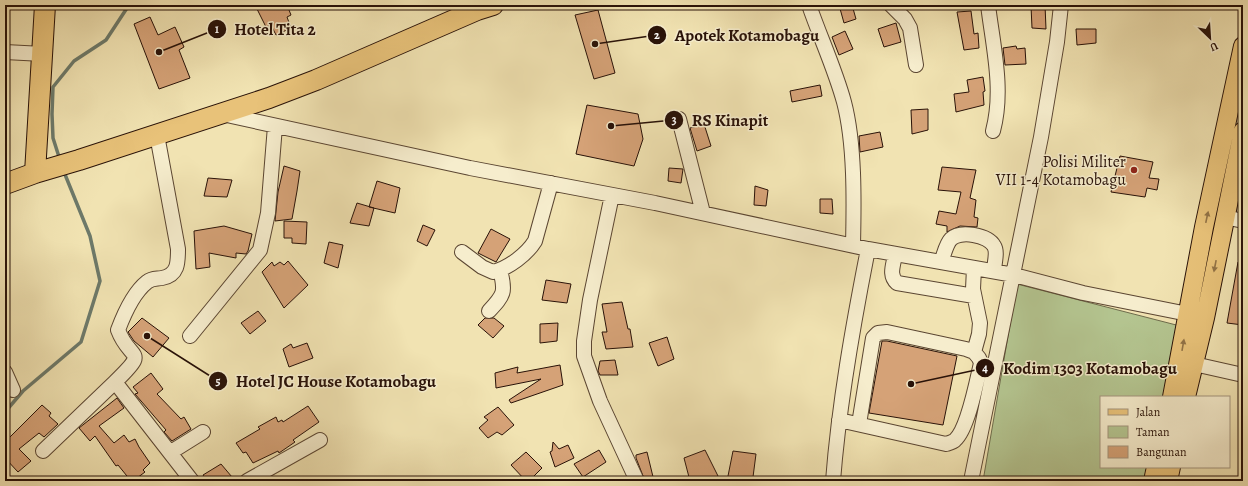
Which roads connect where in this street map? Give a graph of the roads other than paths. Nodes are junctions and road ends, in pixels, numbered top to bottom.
1 (44, 5) edge
2 (808, 5) edge
3 (891, 5) edge
4 (988, 5) edge
5 (1061, 5) edge
6 (482, 7) edge
7 (1243, 46) edge
8 (5, 52) edge
9 (43, 54) junction
10 (916, 65) dead end
11 (221, 113) junction
12 (679, 119) dead end
13 (275, 126) junction
14 (1243, 131) edge
15 (993, 132) dead end
16 (157, 135) junction
17 (41, 172) junction
18 (551, 183) junction
19 (5, 184) edge
20 (612, 195) junction
21 (703, 213) junction
22 (1225, 217) junction
23 (1243, 221) edge
24 (853, 245) junction
25 (868, 249) junction
26 (462, 252) dead end
27 (896, 254) junction
28 (941, 262) junction
29 (974, 268) junction
30 (500, 270) junction
31 (994, 271) junction
32 (1014, 275) junction
33 (974, 296) junction
34 (489, 311) dead end
35 (1197, 316) junction
36 (190, 336) dead end
37 (974, 352) junction
38 (1194, 364) junction
39 (5, 372) edge
40 (1243, 375) edge
41 (115, 382) junction
42 (13, 390) dead end
43 (1172, 396) edge
44 (1186, 396) edge
45 (839, 420) junction
46 (859, 424) junction
47 (203, 432) dead end
48 (320, 440) dead end
49 (43, 451) dead end
50 (171, 452) junction
51 (1156, 468) edge
52 (1171, 468) edge
53 (190, 481) edge
54 (247, 481) edge
55 (637, 481) edge
56 (834, 481) edge
57 (971, 481) edge
58 (1153, 481) edge
59 (1168, 481) edge

1 - 9 highway
2 - 24 street
3 - 10 street
4 - 15 street
5 - 32 street
6 - 11 highway
35 -> 7 main road
8 - 9 street
9 - 17 highway
11 - 13 street
11 - 16 highway
12 - 21 street
13 - 18 street
13 - 36 street
14 - 22 main road
16 - 17 highway
16 - 41 street
17 - 19 highway
18 - 20 street
18 - 30 street
20 - 21 street
20 - 55 street
21 - 24 street
22 - 23 street
22 -> 35 main road
24 - 25 street
25 - 27 street
25 - 45 street
26 - 30 street
27 - 28 street
27 - 33 street
28 - 29 street
28 - 31 street
29 - 31 street
29 - 33 street
30 - 34 street
31 - 32 street
32 - 35 street
32 - 57 street
33 - 37 street
35 - 38 main road
43 -> 35 main road
37 - 46 street
37 - 46 street
38 - 40 street
38 - 44 main road
39 - 42 street
41 - 49 street
41 - 50 street
45 - 46 street
45 - 56 street
47 - 50 street
48 - 54 street
50 - 53 street
51 - 58 main road
52 - 59 main road

